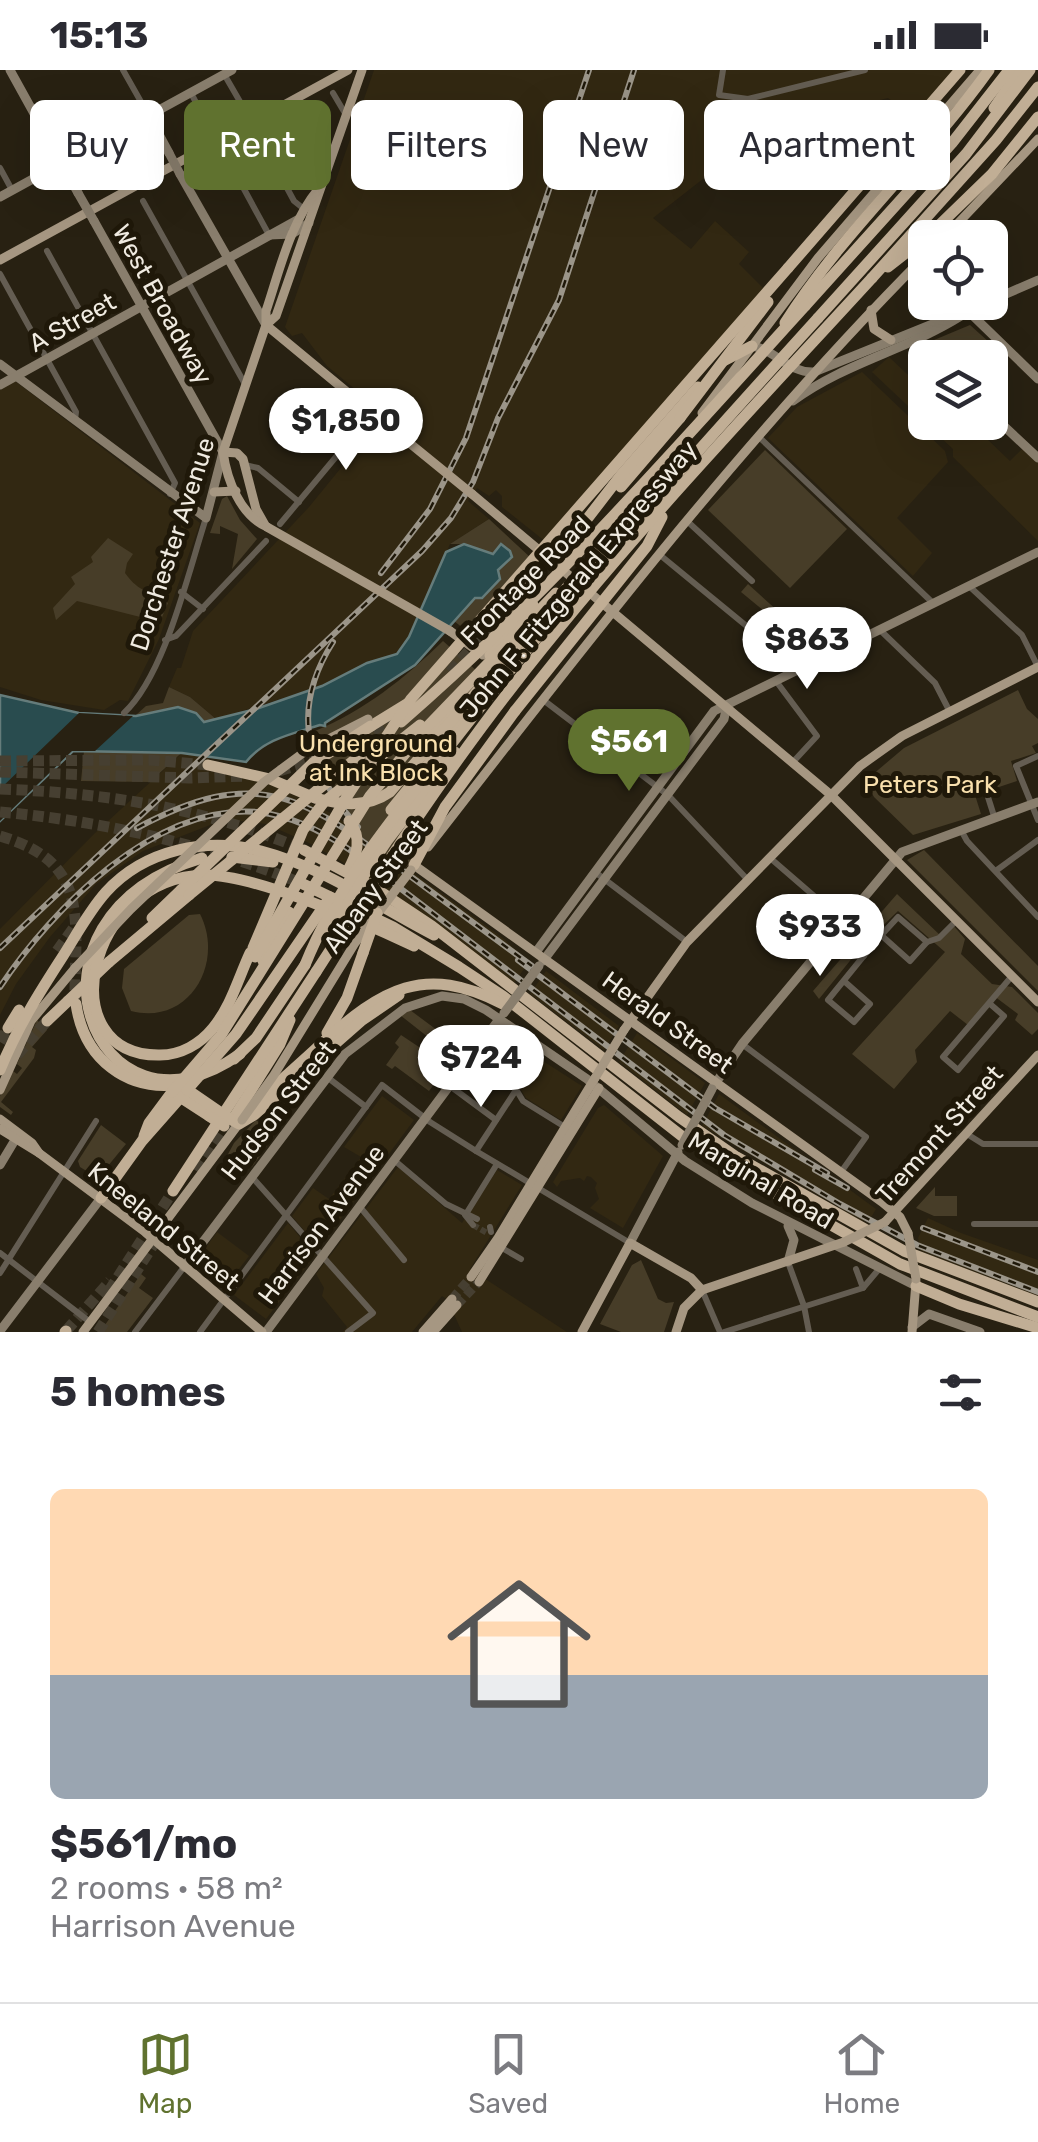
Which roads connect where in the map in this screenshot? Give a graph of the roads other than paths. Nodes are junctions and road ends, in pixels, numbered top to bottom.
1 (10, 70) edge
2 (123, 70) edge
3 (348, 70) edge
4 (362, 70) edge
5 (723, 70) edge
6 (865, 70) edge
7 (960, 70) edge
8 (980, 70) edge
9 (990, 70) edge
10 (1009, 70) edge
11 (1020, 70) edge
12 (1030, 70) edge
13 (225, 72) edge
14 (837, 74) edge
15 (1038, 87) edge
16 (191, 93) junction
17 (333, 93) dead end
18 (140, 100) edge
19 (195, 100) edge
20 (30, 106) edge
21 (164, 108) edge
22 (346, 115) junction
23 (1038, 117) edge
24 (1038, 139) edge
25 (164, 145) edge
26 (0, 168) edge
27 (30, 180) edge
28 (12, 190) junction
29 (76, 190) edge
30 (245, 190) edge
31 (0, 197) edge
32 (143, 201) dead end
33 (304, 217) junction
34 (944, 220) edge
35 (961, 220) edge
36 (292, 234) junction
37 (269, 235) junction
38 (46, 251) dead end
39 (908, 251) edge
40 (227, 258) junction
41 (0, 260) edge
42 (788, 268) junction
43 (908, 273) edge
44 (0, 274) edge
45 (872, 278) junction
46 (1038, 280) edge
47 (186, 282) junction
48 (1008, 293) edge
49 (141, 307) junction
50 (809, 310) junction
51 (871, 310) junction
52 (944, 320) edge
53 (952, 320) edge
54 (977, 320) edge
55 (266, 325) junction
56 (93, 333) junction
57 (891, 340) junction
58 (915, 340) edge
59 (908, 343) edge
60 (752, 346) junction
61 (47, 359) junction
62 (0, 364) edge
63 (15, 376) junction
64 (811, 376) junction
65 (1038, 379) edge
66 (0, 385) edge
67 (246, 386) junction
68 (774, 417) junction
69 (75, 421) junction
70 (365, 422) dead end
71 (1008, 429) edge
72 (758, 436) junction
73 (223, 452) junction
74 (1038, 458) edge
75 (245, 465) junction
76 (236, 491) junction
77 (214, 492) junction
78 (170, 494) junction
79 (670, 500) junction
80 (300, 502) junction
81 (206, 518) junction
82 (280, 524) dead end
83 (686, 524) junction
84 (266, 527) junction
85 (600, 535) junction
86 (574, 536) junction
87 (266, 541) dead end
88 (561, 550) tunnel mouth
89 (1038, 553) edge
90 (660, 555) junction
91 (567, 574) junction
92 (536, 577) tunnel mouth
93 (639, 580) junction
94 (752, 581) dead end
95 (969, 586) junction
96 (181, 592) junction
97 (934, 603) junction
98 (534, 604) joint
99 (203, 609) junction
100 (614, 611) junction
101 (502, 614) tunnel mouth
102 (880, 630) junction
103 (166, 640) junction
104 (484, 656) junction
105 (1038, 667) edge
106 (799, 670) junction
107 (776, 681) junction
108 (490, 691) junction
109 (541, 699) junction
110 (410, 702) joint
111 (727, 705) junction
112 (950, 712) junction
113 (124, 713) dead end
114 (370, 722) junction
115 (1038, 756) edge
116 (793, 762) junction
117 (208, 765) tunnel mouth
118 (658, 788) junction
119 (831, 794) junction
120 (987, 794) dead end
121 (668, 795) junction
122 (315, 798) junction
123 (1034, 803) edge
124 (349, 804) junction
125 (994, 816) junction
126 (1038, 820) edge
127 (960, 830) junction
128 (1038, 840) edge
129 (304, 850) tunnel mouth
130 (769, 857) junction
131 (202, 858) junction
132 (896, 858) junction
133 (413, 867) junction
134 (997, 870) junction
135 (595, 872) junction
136 (605, 879) junction
137 (747, 879) junction
138 (336, 880) junction
139 (303, 884) tunnel mouth
140 (119, 888) dead end
141 (185, 893) junction
142 (377, 913) junction
143 (1038, 917) edge
144 (843, 920) junction
145 (957, 920) junction
146 (834, 933) junction
147 (881, 935) junction
148 (687, 942) junction
149 (927, 942) junction
150 (460, 948) junction
151 (56, 951) tunnel mouth
152 (864, 956) junction
153 (256, 959) junction
154 (540, 959) junction
155 (459, 967) junction
156 (311, 968) junction
157 (1012, 976) junction
158 (844, 981) junction
159 (421, 984) junction
160 (297, 1001) junction
161 (1038, 1002) edge
162 (72, 1003) junction
163 (989, 1003) junction
164 (502, 1016) junction
165 (530, 1017) junction
166 (47, 1021) tunnel mouth
167 (634, 1021) junction
168 (8, 1028) dead end
169 (485, 1038) junction
170 (742, 1044) junction
171 (316, 1049) junction
172 (240, 1054) junction
173 (1038, 1055) edge
174 (0, 1070) edge
175 (326, 1076) junction
176 (595, 1083) junction
177 (714, 1085) junction
178 (450, 1086) junction
179 (516, 1089) junction
180 (0, 1090) edge
181 (180, 1091) junction
182 (366, 1107) junction
183 (0, 1118) edge
184 (425, 1118) junction
185 (496, 1120) junction
186 (96, 1122) dead end
187 (236, 1122) junction
188 (566, 1128) junction
189 (0, 1129) edge
190 (968, 1134) junction
191 (15, 1140) junction
192 (1038, 1144) edge
193 (679, 1150) junction
194 (476, 1151) junction
195 (39, 1153) junction
196 (394, 1160) junction
197 (496, 1164) junction
198 (0, 1165) edge
199 (63, 1170) junction
200 (840, 1172) junction
201 (251, 1176) junction
202 (535, 1186) junction
203 (173, 1191) tunnel mouth
204 (101, 1198) junction
205 (359, 1207) junction
206 (896, 1212) junction
207 (286, 1215) junction
208 (466, 1216) junction
209 (778, 1218) junction
210 (475, 1222) tunnel mouth
211 (974, 1224) dead end
212 (1038, 1224) edge
213 (496, 1237) junction
214 (153, 1238) junction
215 (630, 1243) junction
216 (839, 1244) junction
217 (0, 1253) edge
218 (323, 1255) junction
219 (521, 1259) dead end
220 (8, 1260) junction
221 (404, 1260) dead end
222 (788, 1262) junction
223 (184, 1267) junction
224 (856, 1269) dead end
225 (880, 1269) junction
226 (0, 1273) edge
227 (475, 1279) tunnel mouth
228 (37, 1283) junction
229 (916, 1283) junction
230 (863, 1288) junction
231 (702, 1290) junction
232 (223, 1300) junction
233 (455, 1302) tunnel mouth
234 (1038, 1302) edge
235 (804, 1306) junction
236 (1038, 1317) edge
237 (90, 1322) junction
238 (1038, 1328) edge
239 (912, 1330) edge
240 (0, 1331) edge
241 (429, 1331) edge
242 (83, 1332) edge
243 (136, 1332) edge
244 (200, 1332) edge
245 (264, 1332) edge
246 (348, 1332) edge
247 (582, 1332) edge
248 (676, 1332) edge
249 (722, 1332) edge
250 (809, 1332) edge
251 (980, 1332) edge

1 - 20 main road, West Broadway
2 - 18 street
3 - 41 main road
4 - 22 main road, Dorchester Avenue
5 - 14 street
6 - 14 street
7 - 42 highway
8 - 60 main road, Frontage Road
9 - 50 highway
10 - 50 highway, John F. Fitzgerald Expressway
11 - 50 highway
12 - 50 highway
13 - 16 main road
13 - 33 street, bridge
15 - 45 highway, John F. Fitzgerald Expressway
16 - 19 street
16 - 21 main road
17 - 22 street
22 - 33 main road, Dorchester Avenue
23 - 34 highway
24 - 35 main road
25 - 40 main road, bridge
26 - 28 street
27 - 28 main road
28 - 31 main road
29 - 49 main road, West Broadway, bridge
30 - 37 street
32 - 47 street
33 - 36 main road, A Street
33 - 37 main road, A Street
33 - 55 main road, Dorchester Avenue
36 - 37 main road, A Street
36 - 55 main road, Dorchester Avenue
37 - 40 main road, A Street
38 - 56 street
39 - 45 highway
40 - 47 main road, A Street
40 - 55 main road
42 - 86 highway, bridge
42 - 153 highway, bridge
43 - 51 main road
44 - 61 street
45 - 79 highway, John F. Fitzgerald Expressway, bridge
46 - 48 main road, Albany Street
47 - 49 main road, A Street
47 - 67 street
49 - 56 main road, A Street
49 - 73 main road, West Broadway
50 - 91 highway, bridge
50 - 91 highway, John F. Fitzgerald Expressway, bridge
50 - 108 highway, bridge
51 - 57 main road
51 - 64 main road
52 - 57 main road, Albany Street
53 - 58 main road, Albany Street
54 - 65 main road
55 - 67 main road, Dorchester Avenue
55 - 91 main road, bridge
56 - 61 main road, A Street
56 - 78 street
57 - 64 main road, Albany Street
59 - 68 main road, Albany Street
60 - 64 main road
60 - 85 main road, Frontage Road
60 - 86 highway
61 - 63 main road, A Street
61 - 69 street
62 - 63 main road
63 - 66 main road, A Street
63 - 69 main road
64 - 68 main road
67 - 73 main road, Dorchester Avenue
68 - 72 main road, Albany Street
69 - 78 main road
70 - 80 street
71 - 74 main road
72 - 83 main road, Albany Street
72 - 97 street
73 - 75 main road, West Broadway
73 - 76 main road, West Broadway
73 - 77 main road, Dorchester Avenue
75 - 80 street
75 - 84 main road
76 - 77 main road
76 - 84 main road, West Broadway
77 - 81 main road, Dorchester Avenue
78 - 81 main road
79 - 133 highway, bridge
79 - 156 highway, John F. Fitzgerald Expressway, bridge
80 - 82 street
81 - 96 street, Dorchester Avenue
83 - 90 main road, Albany Street
83 - 94 street
84 - 104 main road, West Broadway, bridge
85 - 91 main road, Frontage Road
85 - 93 main road
86 - 88 highway
87 - 99 street
89 - 95 main road, Harrison Avenue
90 - 93 main road, Albany Street
90 - 106 street
91 - 98 main road, Frontage Road
91 - 100 main road
91 - 124 highway, bridge
91 - 141 highway, John F. Fitzgerald Expressway, bridge
91 - 153 highway, bridge
92 - 101 highway
93 - 100 main road, Albany Street
95 - 97 main road, Harrison Avenue
95 - 105 street
96 - 99 street
96 - 103 street, Dorchester Avenue
97 - 102 main road, Harrison Avenue
98 - 104 highway
99 - 103 street
100 - 109 main road, Albany Street
100 - 111 main road
102 - 106 main road, Harrison Avenue
102 - 112 street
103 - 113 street, Dorchester Avenue
104 - 109 main road, West Broadway
104 - 110 main road, Frontage Road
104 - 124 highway, bridge
104 - 153 highway, bridge
105 - 112 main road
106 - 107 main road, Harrison Avenue
107 - 111 main road, Harrison Avenue
107 - 116 street
108 - 138 highway, bridge
108 - 156 highway, bridge
109 - 118 street
109 - 133 main road, Albany Street
110 - 114 highway
111 - 116 main road
111 - 118 main road, Harrison Avenue
111 - 121 main road, Harrison Avenue
112 - 119 main road
114 - 141 highway, bridge
114 - 180 main road, bridge
115 - 123 street
116 - 119 main road
117 - 122 highway
118 - 121 street
118 - 135 main road, Harrison Avenue
119 - 130 main road
119 - 132 main road
120 - 125 street
121 - 136 main road, Harrison Avenue
121 - 137 street
122 - 124 highway, bridge
122 - 138 highway, bridge
123 - 125 main road
123 - 126 street
125 - 127 main road
127 - 132 main road
127 - 134 street
128 - 134 street
129 - 150 highway
130 - 137 main road
130 - 144 street
131 - 138 highway
131 - 140 highway
131 - 172 highway
132 - 144 main road
132 - 145 main road
133 - 142 main road, Albany Street, bridge
133 - 154 main road, Herald Street
134 - 143 street
135 - 136 street
135 - 154 main road, Harrison Avenue
136 - 148 street
136 - 154 main road, Harrison Avenue
137 - 148 main road
138 - 150 highway
138 - 174 highway
138 - 181 highway, bridge
139 - 155 highway
141 - 162 highway, John F. Fitzgerald Expressway, bridge
142 - 171 highway, bridge
142 - 187 main road, Albany Street, bridge
144 - 146 main road
145 - 149 street
145 - 157 main road
146 - 152 street
146 - 170 main road
147 - 149 street
147 - 149 street
147 - 152 street
148 - 167 main road
150 - 234 highway
151 - 168 highway
152 - 158 street
153 - 155 highway
153 - 181 highway, bridge
154 - 164 main road, Harrison Avenue, bridge
154 - 167 main road, Herald Street
155 - 165 highway
156 - 160 highway, John F. Fitzgerald Expressway
156 - 172 highway
157 - 161 main road
157 - 163 street
158 - 158 street
159 - 165 highway
159 - 171 highway
159 - 187 highway
160 - 187 highway
160 - 203 highway, John F. Fitzgerald Expressway
162 - 166 highway, John F. Fitzgerald Expressway
162 - 172 highway
163 - 163 street
164 - 169 main road, Harrison Avenue
164 - 175 main road, Hudson Street
164 - 176 main road, Marginal Road
165 - 236 highway
167 - 176 main road, bridge
167 - 177 main road, Herald Street
169 - 178 main road, Harrison Avenue
169 - 179 street
170 - 177 main road
170 - 200 street
171 - 187 highway
173 - 190 main road, Tremont Street
175 - 182 street
175 - 201 main road, Hudson Street
176 - 188 main road
176 - 193 main road, Marginal Road
176 - 202 main road
177 - 193 main road, bridge
177 - 200 main road, Herald Street
178 - 184 main road, Harrison Avenue
178 - 185 street
179 - 185 street
179 - 188 street
181 - 187 highway, bridge
181 - 204 highway
182 - 184 street
182 - 207 street
183 - 195 main road, Kneeland Street
184 - 194 street
184 - 196 main road, Harrison Avenue
185 - 194 street
186 - 199 street
187 - 214 main road, Albany Street
188 - 202 main road
189 - 191 main road, Kneeland Street
190 - 192 street
190 - 206 main road, Tremont Street
191 - 195 main road, Kneeland Street
191 - 198 main road
193 - 209 main road, Marginal Road
193 - 215 main road
194 - 197 street
195 - 199 main road, Kneeland Street
196 - 205 main road, Harrison Avenue
196 - 208 street
197 - 202 street
197 - 208 street
199 - 204 main road, Kneeland Street
199 - 220 street
200 - 206 main road, Herald Street
201 - 207 street
201 - 223 main road, Hudson Street
202 - 213 main road
202 - 215 street
204 - 214 main road, Kneeland Street
204 - 228 main road
205 - 218 main road, Harrison Avenue
205 - 221 street
206 - 216 main road, Tremont Street, bridge
206 - 229 main road, bridge
207 - 218 street
207 - 232 street
208 - 210 street
209 - 216 main road, Marginal Road
209 - 222 main road
211 - 212 street
213 - 219 street
213 - 227 main road
214 - 223 main road, Kneeland Street
214 - 237 main road, Albany Street
215 - 231 main road
215 - 247 main road
216 - 222 main road, Tremont Street
216 - 225 main road, Marginal Road
217 - 220 street
218 - 245 main road, Harrison Avenue
218 - 246 street
220 - 226 street
220 - 228 street
222 - 231 main road, Tremont Street
222 - 235 street
223 - 232 main road, Kneeland Street
223 - 243 street, Hudson Street
224 - 230 street
225 - 229 main road, Marginal Road
225 - 230 street
228 - 237 street
228 - 240 main road
229 - 238 highway
229 - 239 main road
230 - 235 street
231 - 248 main road
231 - 249 street
232 - 244 street
232 - 245 main road, Kneeland Street
233 - 241 main road
235 - 249 street
235 - 250 street
237 - 242 main road, Albany Street
239 - 251 main road

